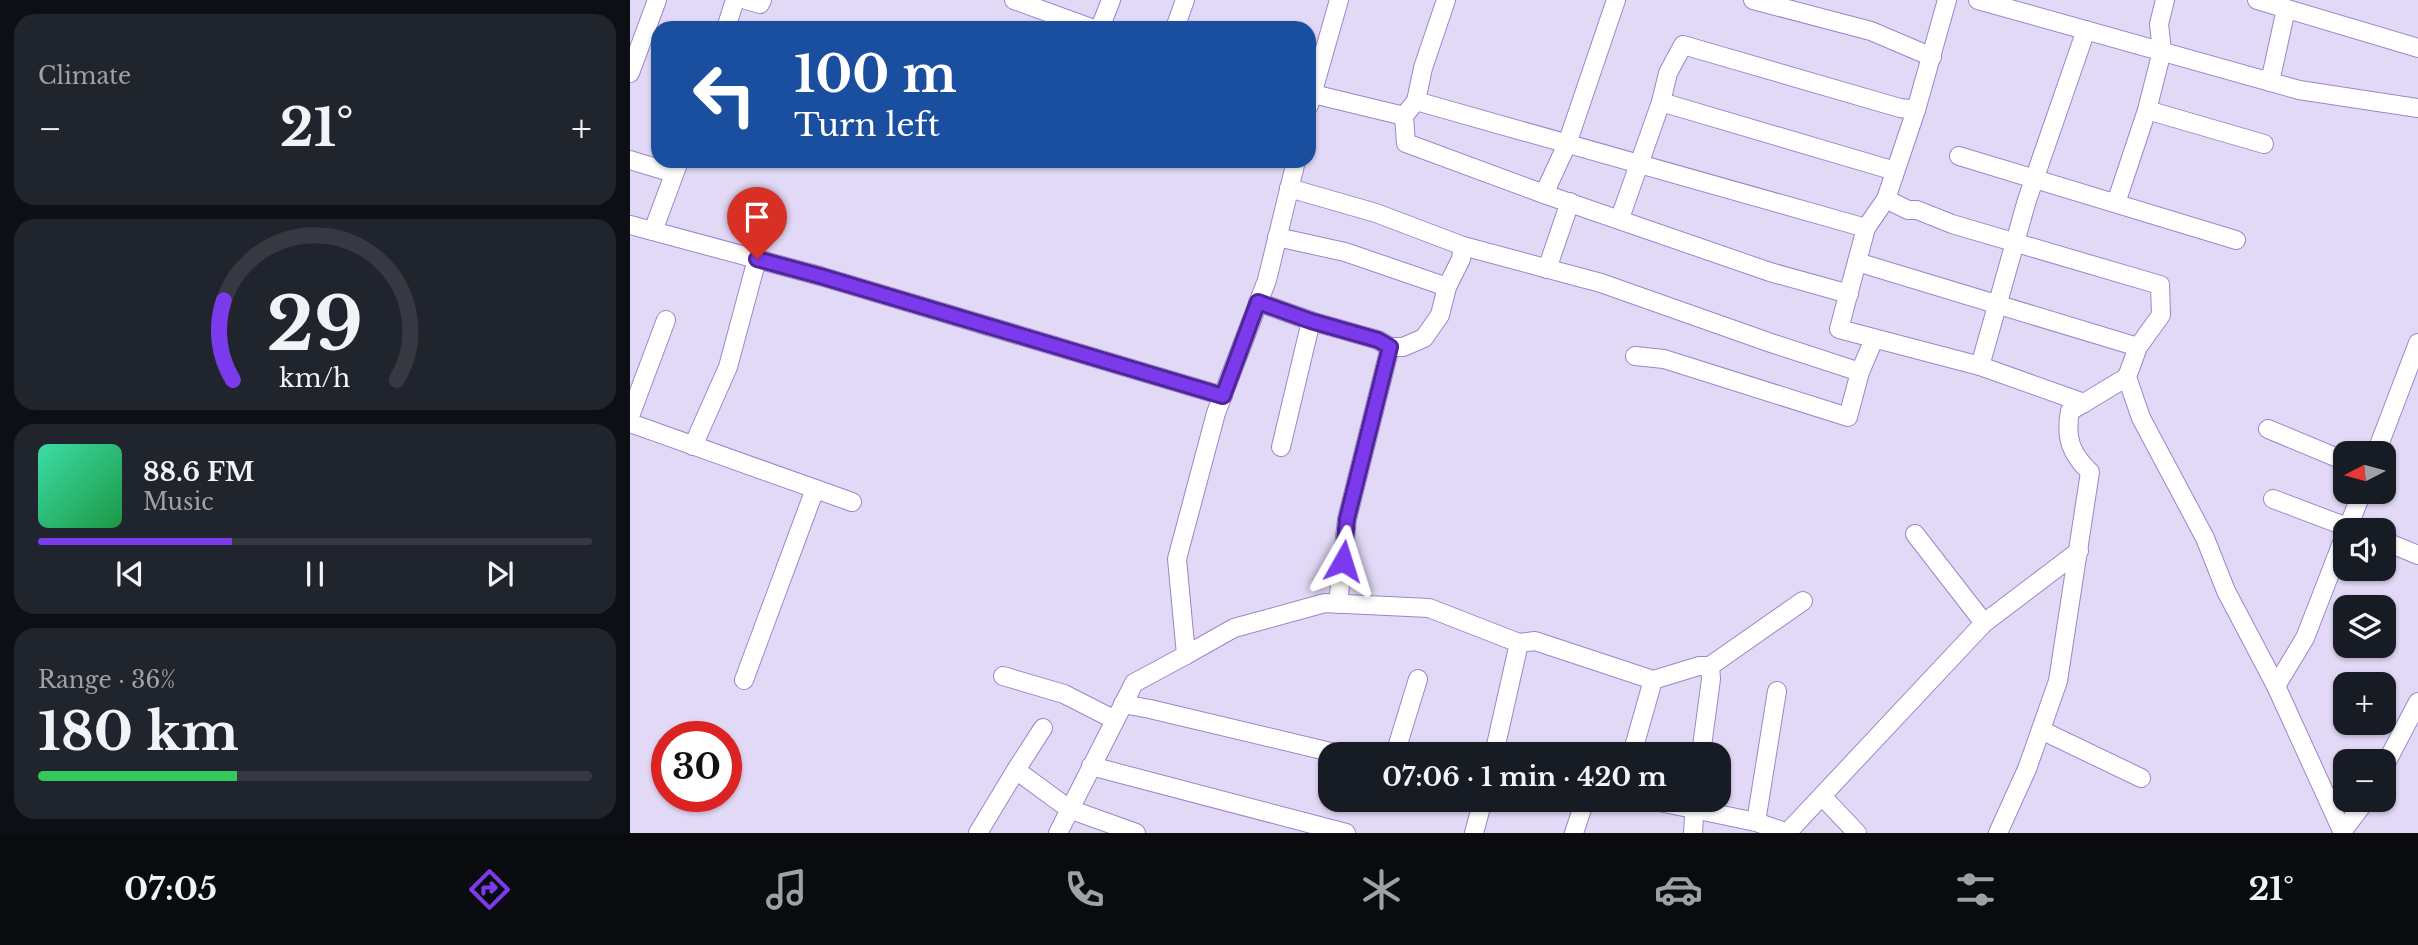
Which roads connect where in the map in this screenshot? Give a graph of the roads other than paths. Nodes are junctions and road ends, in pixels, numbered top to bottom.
1 (657, 0) edge
2 (735, 0) edge
3 (746, 0) edge
4 (762, 0) edge
5 (1014, 0) edge
6 (1111, 0) edge
7 (1185, 0) edge
8 (1339, 0) edge
9 (1446, 0) edge
10 (1616, 0) edge
11 (1753, 0) edge
12 (1947, 0) edge
13 (1978, 0) edge
14 (2165, 0) edge
15 (2258, 0) edge
16 (1047, 6) edge
17 (2031, 7) edge
18 (2286, 9) junction
19 (728, 21) edge
20 (1077, 21) edge
21 (1103, 21) edge
22 (1178, 21) edge
23 (2086, 30) junction
24 (2418, 48) edge
25 (2162, 51) junction
26 (1932, 57) junction
27 (630, 73) edge
28 (1316, 77) edge
29 (2270, 82) junction
30 (1316, 98) edge
31 (1416, 101) junction
32 (1661, 102) junction
33 (2418, 107) edge
34 (1916, 110) junction
35 (2147, 110) junction
36 (1404, 116) junction
37 (1567, 144) junction
38 (2263, 144) dead end
39 (1959, 156) dead end
40 (630, 160) edge
41 (651, 163) edge
42 (1640, 164) junction
43 (676, 168) edge
44 (1294, 168) edge
45 (1895, 171) junction
46 (2034, 178) junction
47 (1289, 188) junction
48 (1544, 194) junction
49 (1886, 199) junction
50 (1570, 202) junction
51 (2116, 203) junction
52 (1620, 218) junction
53 (631, 228) edge
54 (1866, 228) junction
55 (653, 232) junction
56 (1277, 237) junction
57 (2236, 240) dead end
58 (2015, 243) junction
59 (1463, 246) junction
60 (757, 259) junction
61 (1857, 262) junction
62 (1547, 269) junction
63 (1447, 287) junction
64 (1849, 293) junction
65 (1258, 302) junction
66 (1997, 304) junction
67 (666, 320) dead end
68 (1311, 321) junction
69 (1874, 339) junction
70 (2417, 346) edge
71 (1390, 347) junction
72 (2138, 347) junction
73 (1635, 356) dead end
74 (1980, 366) junction
75 (1860, 372) junction
76 (2127, 377) junction
77 (1223, 396) junction
78 (2084, 403) junction
79 (630, 416) edge
80 (630, 424) edge
81 (2268, 429) dead end
82 (2381, 441) edge
83 (693, 446) junction
84 (1281, 447) dead end
85 (2333, 456) edge
86 (816, 489) junction
87 (2273, 499) dead end
88 (852, 502) dead end
89 (2333, 524) edge
90 (1915, 534) dead end
91 (2396, 546) edge
92 (2079, 551) junction
93 (2418, 555) edge
94 (2333, 570) edge
95 (1803, 600) dead end
96 (1338, 604) junction
97 (1984, 623) junction
98 (1520, 643) junction
99 (1185, 655) junction
100 (1710, 666) junction
101 (1003, 676) dead end
102 (1418, 679) dead end
103 (744, 680) dead end
104 (1653, 680) junction
105 (2276, 686) junction
106 (1777, 691) dead end
107 (2418, 702) edge
108 (1119, 712) junction
109 (1043, 728) dead end
110 (2041, 730) junction
111 (1399, 742) edge
112 (1497, 742) edge
113 (1635, 742) edge
114 (1703, 742) edge
115 (1318, 749) edge
116 (2393, 749) edge
117 (1091, 766) junction
118 (1016, 770) junction
119 (2141, 778) dead end
120 (1822, 796) junction
121 (1069, 809) junction
122 (1480, 812) edge
123 (1581, 812) edge
124 (1693, 812) edge
125 (1722, 812) edge
126 (2357, 812) edge
127 (1756, 822) junction
128 (2343, 832) edge
129 (978, 833) edge
130 (1058, 833) edge
131 (1136, 833) edge
132 (1346, 833) edge
133 (1474, 833) edge
134 (1574, 833) edge
135 (1692, 833) edge
136 (1787, 833) edge
137 (1857, 833) edge
138 (1998, 833) edge

1 - 27 street
2 - 19 street
3 - 4 street
5 - 16 street
6 - 21 street
7 - 22 street
8 - 28 street
9 - 31 street
10 - 37 street
11 - 26 street
12 - 26 street
13 - 17 street
14 - 25 street
15 - 18 street
16 - 20 street
17 - 23 street
18 - 24 street
18 - 29 street
23 - 25 street
23 - 46 street
25 - 29 street
25 - 35 street
26 - 34 street
29 - 33 street
30 - 36 street
31 - 36 street
31 - 37 street
32 - 34 street
32 - 42 street
32 - 45 street
34 - 45 street
35 - 38 street
35 - 51 street
36 - 48 street
37 - 42 street
37 - 48 street
39 - 46 street
40 - 41 street
42 - 52 street
42 - 54 street
43 - 55 street
44 - 47 street
45 - 49 street
46 - 51 street
46 - 58 street
47 - 56 street
47 - 59 street
48 - 50 street
49 - 54 street
49 - 58 street
50 - 52 street
50 - 62 street
51 - 57 street
52 - 64 street
53 - 55 street
54 - 61 street
55 - 60 street
56 - 63 street
56 - 65 street
58 - 66 street
58 - 72 street
59 - 62 street
59 - 63 street
60 - 77 street
60 - 83 street
61 - 64 street
61 - 66 street
62 - 75 street
63 - 71 street
64 - 69 street
65 - 68 street
65 - 77 street
66 - 72 street
66 - 74 street
67 - 79 street
68 - 71 street
68 - 84 street
69 - 74 street
69 - 75 street
70 - 82 street
71 - 96 street
72 - 76 street
73 - 75 street
74 - 78 street
76 - 78 street
76 - 105 street
77 - 99 street
78 - 92 street
80 - 83 street
81 - 85 street
83 - 86 street
86 - 88 street
86 - 103 street
87 - 89 street
90 - 97 street
91 - 93 street
92 - 97 street
92 - 110 street
94 - 105 street
95 - 100 street
96 - 98 street
96 - 99 street
97 - 120 street
98 - 104 street
98 - 112 street
99 - 108 street
100 - 104 street
100 - 114 street
101 - 108 street
102 - 111 street
104 - 113 street
105 - 128 street
106 - 127 street
107 - 116 street
108 - 115 street
108 - 117 street
109 - 118 street
110 - 119 street
110 - 138 street
117 - 121 street
117 - 132 street
118 - 121 street
118 - 129 street
120 - 136 street
120 - 137 street
121 - 130 street
121 - 131 street
122 - 133 street
123 - 134 street
124 - 135 street
125 - 127 street
126 - 128 street
127 - 136 street

